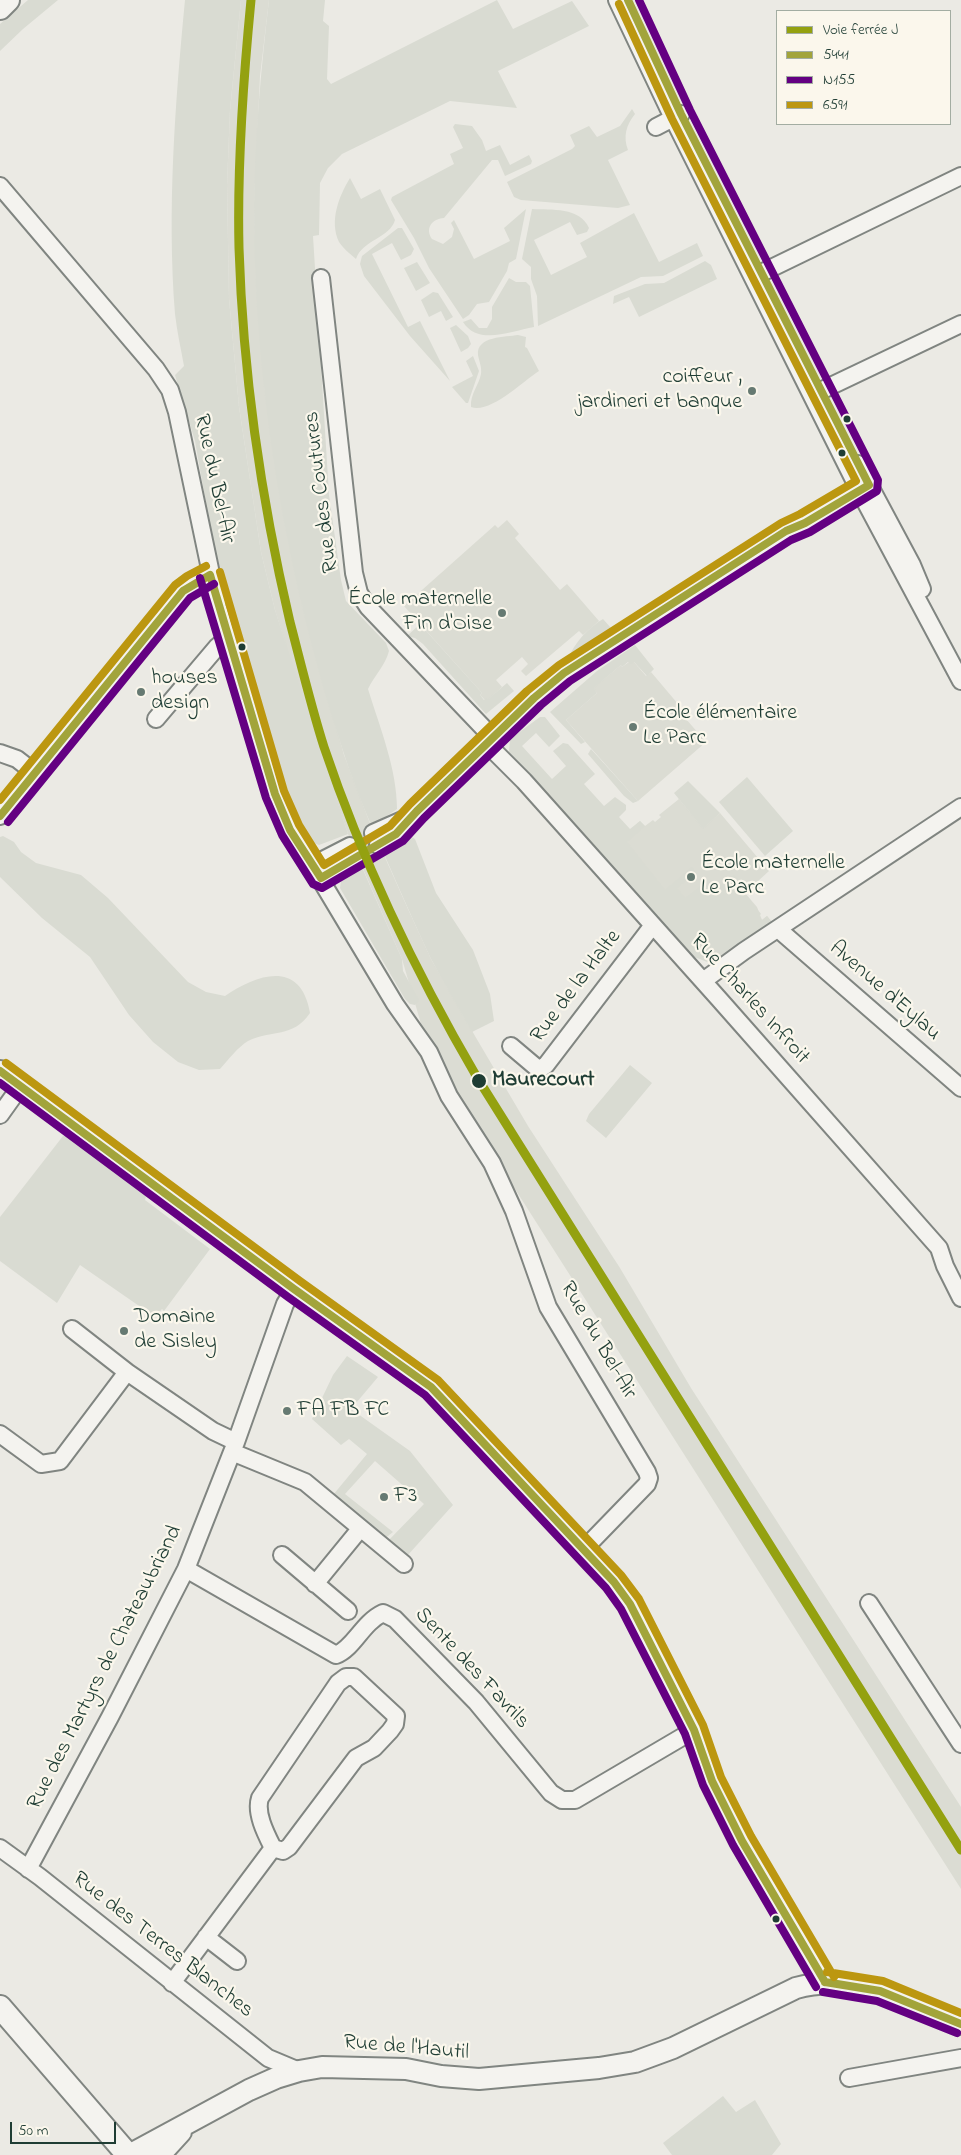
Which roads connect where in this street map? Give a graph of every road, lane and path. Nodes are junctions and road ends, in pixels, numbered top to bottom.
1 (8, 0) edge
2 (617, 0) edge
3 (628, 0) edge
4 (0, 8) edge
5 (677, 116) junction
6 (656, 127) dead end
7 (961, 176) edge
8 (0, 186) edge
9 (757, 275) junction
10 (321, 278) dead end
11 (961, 324) edge
12 (817, 393) junction
13 (864, 487) junction
14 (210, 575) junction
15 (229, 637) junction
16 (961, 664) edge
17 (961, 681) edge
18 (156, 720) dead end
19 (490, 741) junction
20 (0, 753) edge
21 (35, 773) junction
22 (961, 807) edge
23 (0, 816) edge
24 (376, 839) tunnel mouth
25 (353, 852) tunnel mouth
26 (317, 872) junction
27 (653, 926) junction
28 (778, 929) junction
29 (703, 981) junction
30 (511, 1046) dead end
31 (0, 1071) edge
32 (20, 1087) junction
33 (961, 1088) edge
34 (0, 1115) edge
35 (294, 1289) junction
36 (961, 1298) edge
37 (72, 1329) dead end
38 (127, 1372) junction
39 (0, 1434) edge
40 (234, 1447) junction
41 (360, 1529) junction
42 (584, 1549) junction
43 (282, 1555) dead end
44 (404, 1564) dead end
45 (186, 1569) junction
46 (315, 1584) junction
47 (869, 1603) dead end
48 (348, 1611) dead end
49 (694, 1730) junction
50 (961, 1744) edge
51 (0, 1848) edge
52 (273, 1848) junction
53 (28, 1869) junction
54 (206, 1937) junction
55 (237, 1961) dead end
56 (825, 1982) junction
57 (172, 1983) junction
58 (0, 2007) edge
59 (961, 2024) edge
60 (0, 2028) edge
61 (268, 2058) junction
62 (961, 2058) edge
63 (299, 2071) junction
64 (276, 2078) junction
65 (849, 2078) dead end
66 (192, 2120) junction
67 (108, 2155) edge
68 (129, 2155) edge
69 (160, 2155) edge

1 - 4 main road
2 - 5 street
3 - 5 street
5 - 6 street
5 - 9 street
7 - 9 street
8 - 14 street, Rue du Bel-Air
9 - 12 street
10 - 19 street, Rue des Coutures
11 - 12 street
12 - 13 street
13 - 16 street
13 - 17 street
13 - 19 street
14 - 15 street, Rue du Bel-Air
14 - 21 street
15 - 18 street
15 - 26 street, Rue du Bel-Air
19 - 24 street
19 - 27 street, Rue Charles Infroit
20 - 21 street
21 - 23 street
22 - 28 street
25 - 26 street
26 - 42 street, Rue du Bel-Air
27 - 29 street, Rue Charles Infroit
27 - 30 street, Rue de la Halte
28 - 29 street
28 - 33 street, Avenue d'Eylau
29 - 36 street, Rue Charles Infroit
31 - 32 street
32 - 34 street
32 - 35 street
35 - 40 street, Rue des Martyrs de Chateaubriand
35 - 42 street
37 - 38 street
38 - 39 street
38 - 40 street
40 - 41 street
40 - 45 street, Rue des Martyrs de Chateaubriand
41 - 44 street
41 - 46 street
42 - 49 street
43 - 46 street
45 - 49 street, Sente des Favrils
45 - 53 street, Rue des Martyrs de Chateaubriand
46 - 48 street
47 - 50 street
49 - 56 street
51 - 53 street, Rue des Terres Blanches
52 - 52 street
52 - 54 street
53 - 57 street, Rue des Terres Blanches
54 - 55 street
54 - 57 street
56 - 59 street, Rue de l'Hautil
56 - 63 street, Rue de l'Hautil
57 - 61 street, Rue des Terres Blanches
58 - 68 main road
60 - 67 main road
61 - 63 street, Rue des Terres Blanches
61 - 64 street
62 - 65 street
63 - 64 street, Rue de l'Hautil
64 - 66 street, Rue de l'Hautil
66 - 68 street, Rue de l'Hautil
66 - 69 street, Rue de l'Hautil

